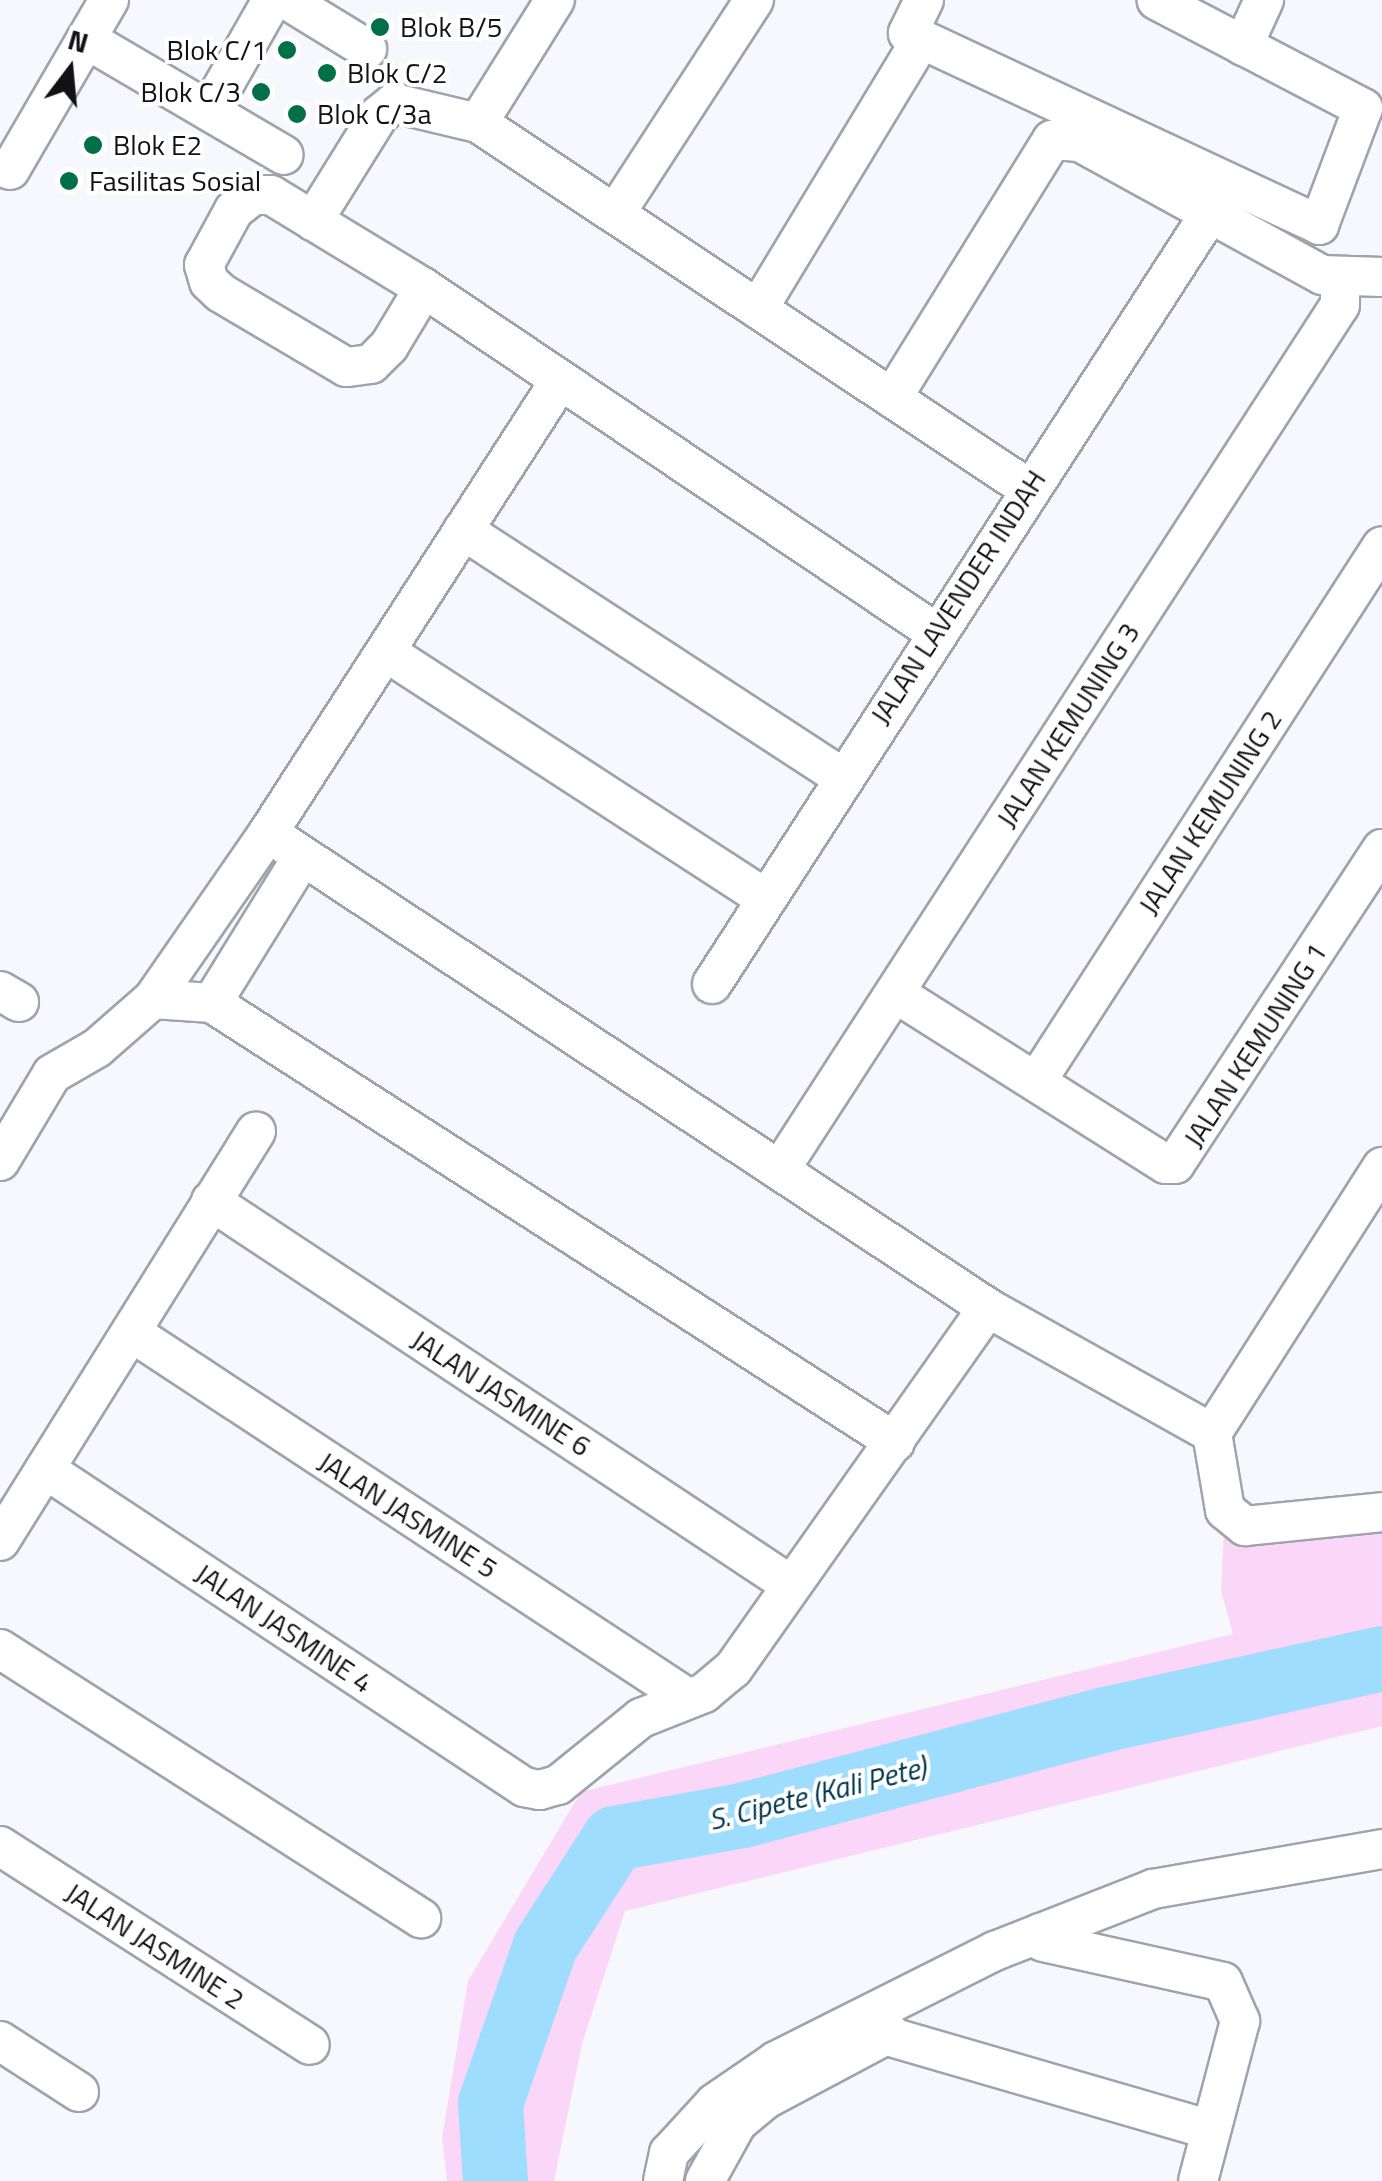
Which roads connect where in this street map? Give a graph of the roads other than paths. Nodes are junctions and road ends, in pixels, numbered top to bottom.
1 (109, 0) edge
2 (272, 0) edge
3 (287, 0) edge
4 (555, 0) edge
5 (754, 0) edge
6 (924, 0) edge
7 (1156, 0) edge
8 (1264, 0) edge
9 (86, 40) junction
10 (1243, 46) junction
11 (367, 50) dead end
12 (912, 55) dead end
13 (209, 111) junction
14 (478, 123) junction
15 (284, 155) dead end
16 (10, 170) dead end
17 (1210, 213) junction
18 (615, 214) junction
19 (313, 221) junction
20 (1382, 277) edge
21 (1340, 278) junction
22 (424, 288) junction
23 (758, 309) junction
24 (559, 382) junction
25 (892, 398) junction
26 (1029, 489) junction
27 (462, 530) junction
28 (1382, 546) edge
29 (935, 632) junction
30 (386, 652) junction
31 (842, 776) junction
32 (268, 833) junction
33 (1382, 849) edge
34 (302, 857) junction
35 (765, 898) junction
36 (712, 984) dead end
37 (895, 993) junction
38 (153, 999) junction
39 (212, 1003) junction
40 (1038, 1078) junction
41 (256, 1132) dead end
42 (0, 1161) edge
43 (1382, 1167) edge
44 (781, 1168) junction
45 (211, 1201) junction
46 (988, 1308) junction
47 (131, 1332) junction
48 (1212, 1433) junction
49 (895, 1442) junction
50 (44, 1469) junction
51 (1382, 1512) edge
52 (4, 1524) edge
53 (791, 1585) junction
54 (0, 1649) edge
55 (686, 1698) junction
56 (0, 1846) edge
57 (1382, 1848) edge
58 (420, 1918) dead end
59 (1041, 1938) junction
60 (868, 2030) junction
61 (0, 2041) edge
62 (310, 2046) dead end
63 (79, 2092) dead end
64 (1210, 2130) junction
65 (666, 2167) edge
66 (717, 2178) edge
67 (1198, 2181) edge

1 - 9 street
2 - 13 street
3 - 11 street
4 - 14 street
5 - 18 street
6 - 10 street
7 - 10 street
8 - 10 street
9 - 13 street
9 - 16 street
12 - 23 street
13 - 15 street
14 - 18 street
14 - 19 street
17 - 21 street
17 - 25 street
17 - 26 street, JALAN LAVENDER INDAH
18 - 23 street
19 - 22 street
19 - 22 street
20 - 21 street
21 - 37 street, JALAN KEMUNING 3
22 - 24 street
23 - 25 street
24 - 27 street
24 - 29 street
25 - 26 street
26 - 29 street, JALAN LAVENDER INDAH
27 - 30 street
27 - 31 street
28 - 40 street, JALAN KEMUNING 2
29 - 31 street, JALAN LAVENDER INDAH
30 - 32 street
30 - 35 street
31 - 35 street, JALAN LAVENDER INDAH
32 - 34 street
32 - 38 street
33 - 40 street, JALAN KEMUNING 1
34 - 39 street
34 - 44 street
35 - 36 street, JALAN LAVENDER INDAH
37 - 40 street, JALAN KEMUNING 1
37 - 44 street, JALAN KEMUNING 3
38 - 39 street
38 - 42 street
39 - 49 street
41 - 45 street
43 - 48 street
44 - 46 street
45 - 47 street
45 - 53 street, JALAN JASMINE 6
46 - 48 street
46 - 49 street
47 - 50 street
47 - 55 street, JALAN JASMINE 5
48 - 51 street
49 - 53 street
50 - 52 street
50 - 55 street, JALAN JASMINE 4
53 - 55 street
54 - 58 street
56 - 62 street, JALAN JASMINE 2
57 - 59 street
59 - 60 street
59 - 64 street
60 - 64 street
60 - 65 street
60 - 66 street
61 - 63 street
64 - 67 street
65 - 66 street

